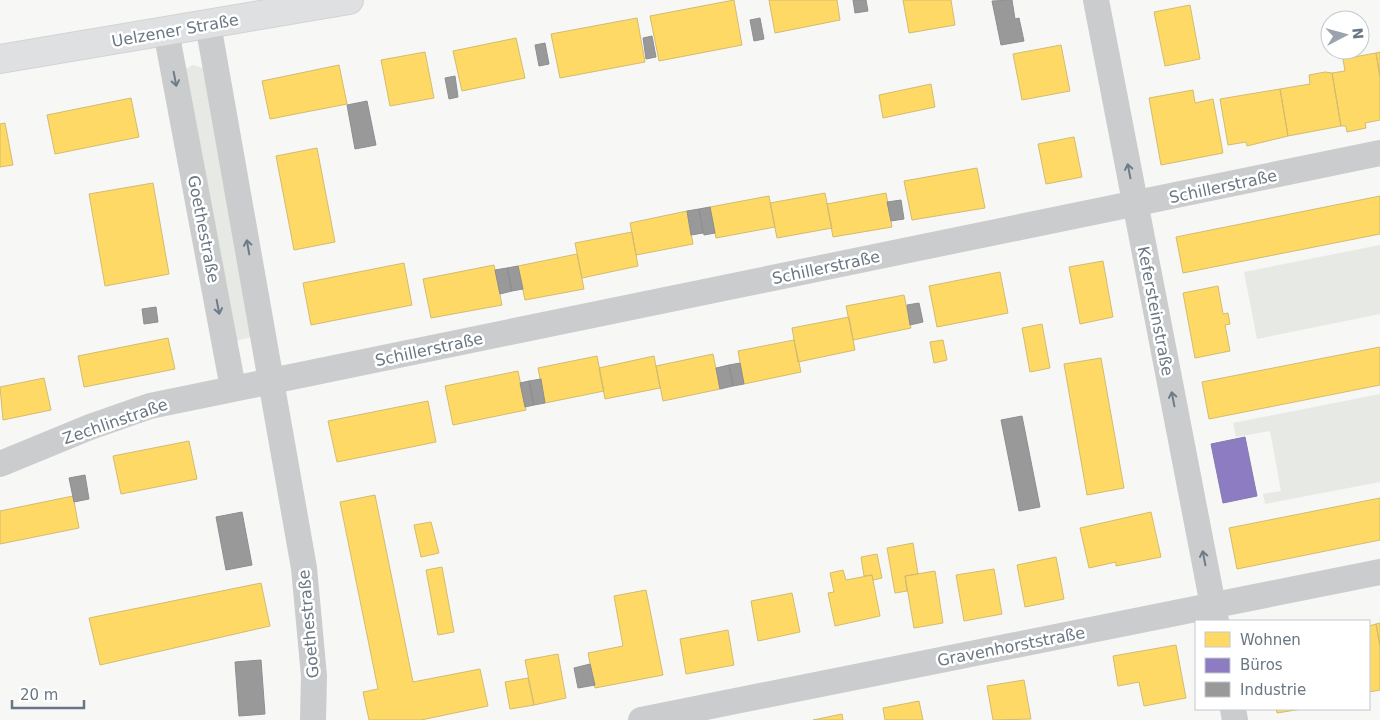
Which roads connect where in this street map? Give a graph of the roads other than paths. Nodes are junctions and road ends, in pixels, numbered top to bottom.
1 (349, 0) edge
2 (1096, 0) edge
3 (208, 24) junction
4 (166, 31) junction
5 (0, 59) edge
6 (1380, 153) edge
7 (1135, 204) junction
8 (272, 381) junction
9 (233, 388) junction
10 (0, 464) edge
11 (1380, 572) edge
12 (1214, 614) edge
13 (313, 720) edge
14 (642, 720) edge

1 - 3 street, Uelzener Straße
7 -> 2 street, Kefersteinstraße
3 - 4 street, Uelzener Straße
8 -> 3 street, Goethestraße
4 - 5 street, Uelzener Straße
4 -> 9 street, Goethestraße
6 - 7 street, Schillerstraße
7 - 8 street, Schillerstraße
12 -> 7 street, Kefersteinstraße
8 - 9 street
8 - 13 street, Goethestraße
9 - 10 street, Zechlinstraße
11 - 12 street, Gravenhorststraße
12 - 14 street, Gravenhorststraße

